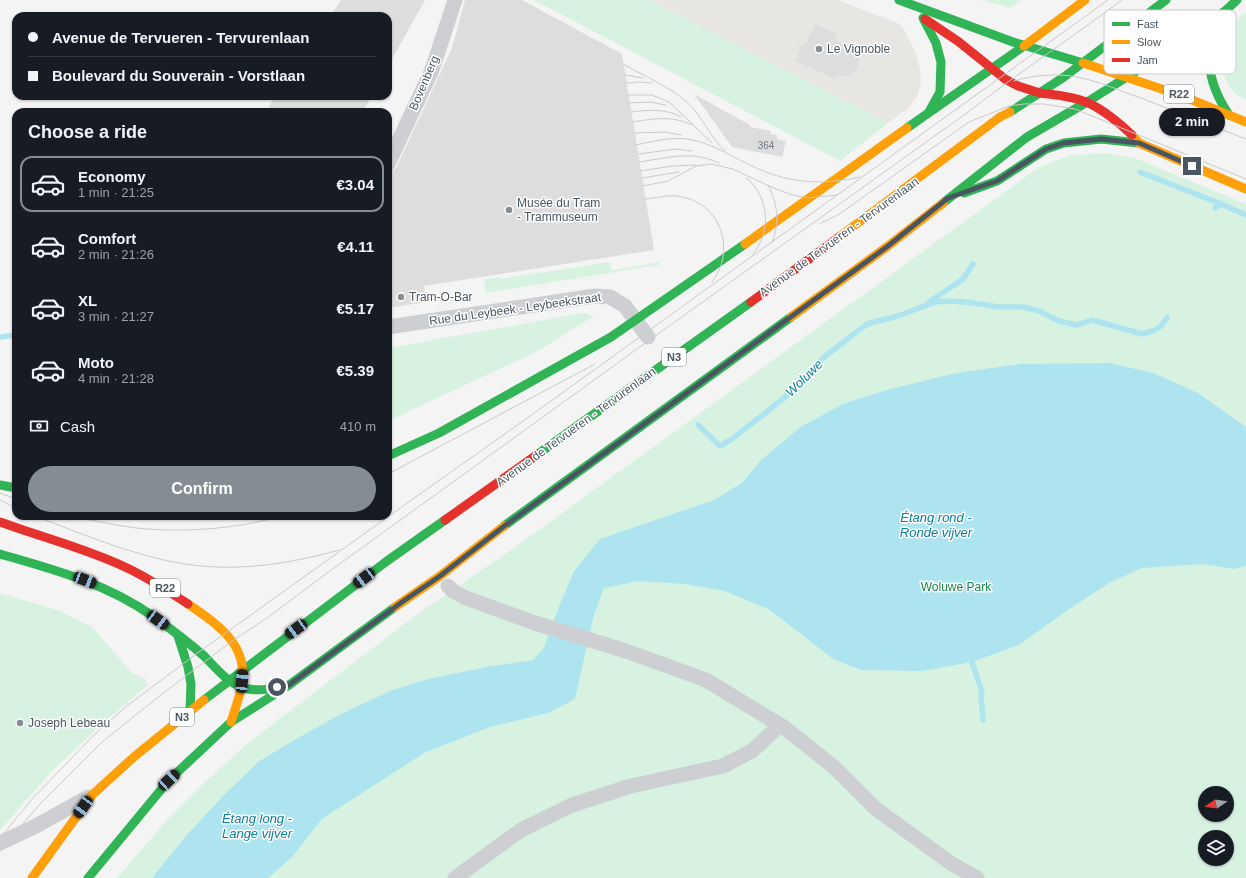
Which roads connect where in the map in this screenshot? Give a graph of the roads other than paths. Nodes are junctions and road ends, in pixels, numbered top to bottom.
1 (455, 0) edge
2 (898, 0) edge
3 (1085, 0) edge
4 (1166, 0) edge
5 (1237, 0) edge
6 (1153, 10) edge
7 (1226, 10) edge
8 (922, 17) junction
9 (1024, 46) junction
10 (1104, 47) edge
11 (1083, 63) junction
12 (992, 68) junction
13 (1104, 70) edge
14 (1118, 74) edge
15 (1132, 74) edge
16 (1211, 74) edge
17 (1127, 77) junction
18 (1040, 93) junction
19 (1087, 102) junction
20 (929, 112) junction
21 (1229, 115) junction
22 (1246, 122) edge
23 (1139, 143) junction
24 (392, 155) edge
25 (1246, 189) edge
26 (948, 198) junction
27 (636, 320) junction
28 (392, 326) edge
29 (648, 337) dead end
30 (392, 454) edge
31 (0, 485) edge
32 (12, 487) edge
33 (0, 522) edge
34 (0, 554) edge
35 (448, 586) dead end
36 (178, 636) junction
37 (243, 669) junction
38 (230, 680) junction
39 (289, 685) junction
40 (241, 687) junction
41 (190, 710) junction
42 (231, 722) junction
43 (780, 725) junction
44 (92, 795) junction
45 (0, 843) edge
46 (32, 878) edge
47 (88, 878) edge
48 (455, 878) edge
49 (977, 878) edge

1 - 24 street, Bovenberg
2 - 8 main road
2 - 9 main road
3 - 9 main road
4 - 6 main road, Avenue de Tervueren - Tervurenlaan / N3
5 - 7 main road
8 - 12 main road
8 - 20 main road
9 - 11 main road
9 - 12 main road
10 - 11 main road, Avenue de Tervueren - Tervurenlaan / N3
11 - 13 main road, R22
11 - 18 main road, Avenue de Tervueren - Tervurenlaan / N3
12 - 18 main road
12 - 20 main road
14 - 17 main road, R22
15 - 17 main road
16 - 21 main road
17 - 19 main road
17 - 21 main road, R22
18 - 19 main road
18 - 37 main road, Avenue de Tervueren - Tervurenlaan / N3
19 - 23 main road
19 - 26 main road
20 - 27 main road
21 - 22 main road, R22
23 - 25 main road
23 - 26 main road
26 - 39 main road
27 - 28 street, Rue du Leybeek - Leybeekstraat
27 - 29 street, Rue du Leybeek - Leybeekstraat
27 - 30 main road
31 - 32 main road
33 - 37 main road, R22
34 - 36 main road, R22
35 - 43 street
36 - 38 main road, R22
36 - 41 main road
37 - 38 main road, Avenue de Tervueren - Tervurenlaan / N3
37 - 40 main road, R22
38 - 40 main road, R22
38 - 41 main road, Avenue de Tervueren - Tervurenlaan / N3
39 - 40 main road, R22
39 - 42 main road
40 - 42 main road, R22
41 - 44 main road, Avenue de Tervueren - Tervurenlaan / N3
42 - 47 main road
43 - 48 street
43 - 49 street
44 - 45 street, Avenue de Tervueren - Tervurenlaan
44 - 46 main road, Avenue de Tervueren - Tervurenlaan / N3

